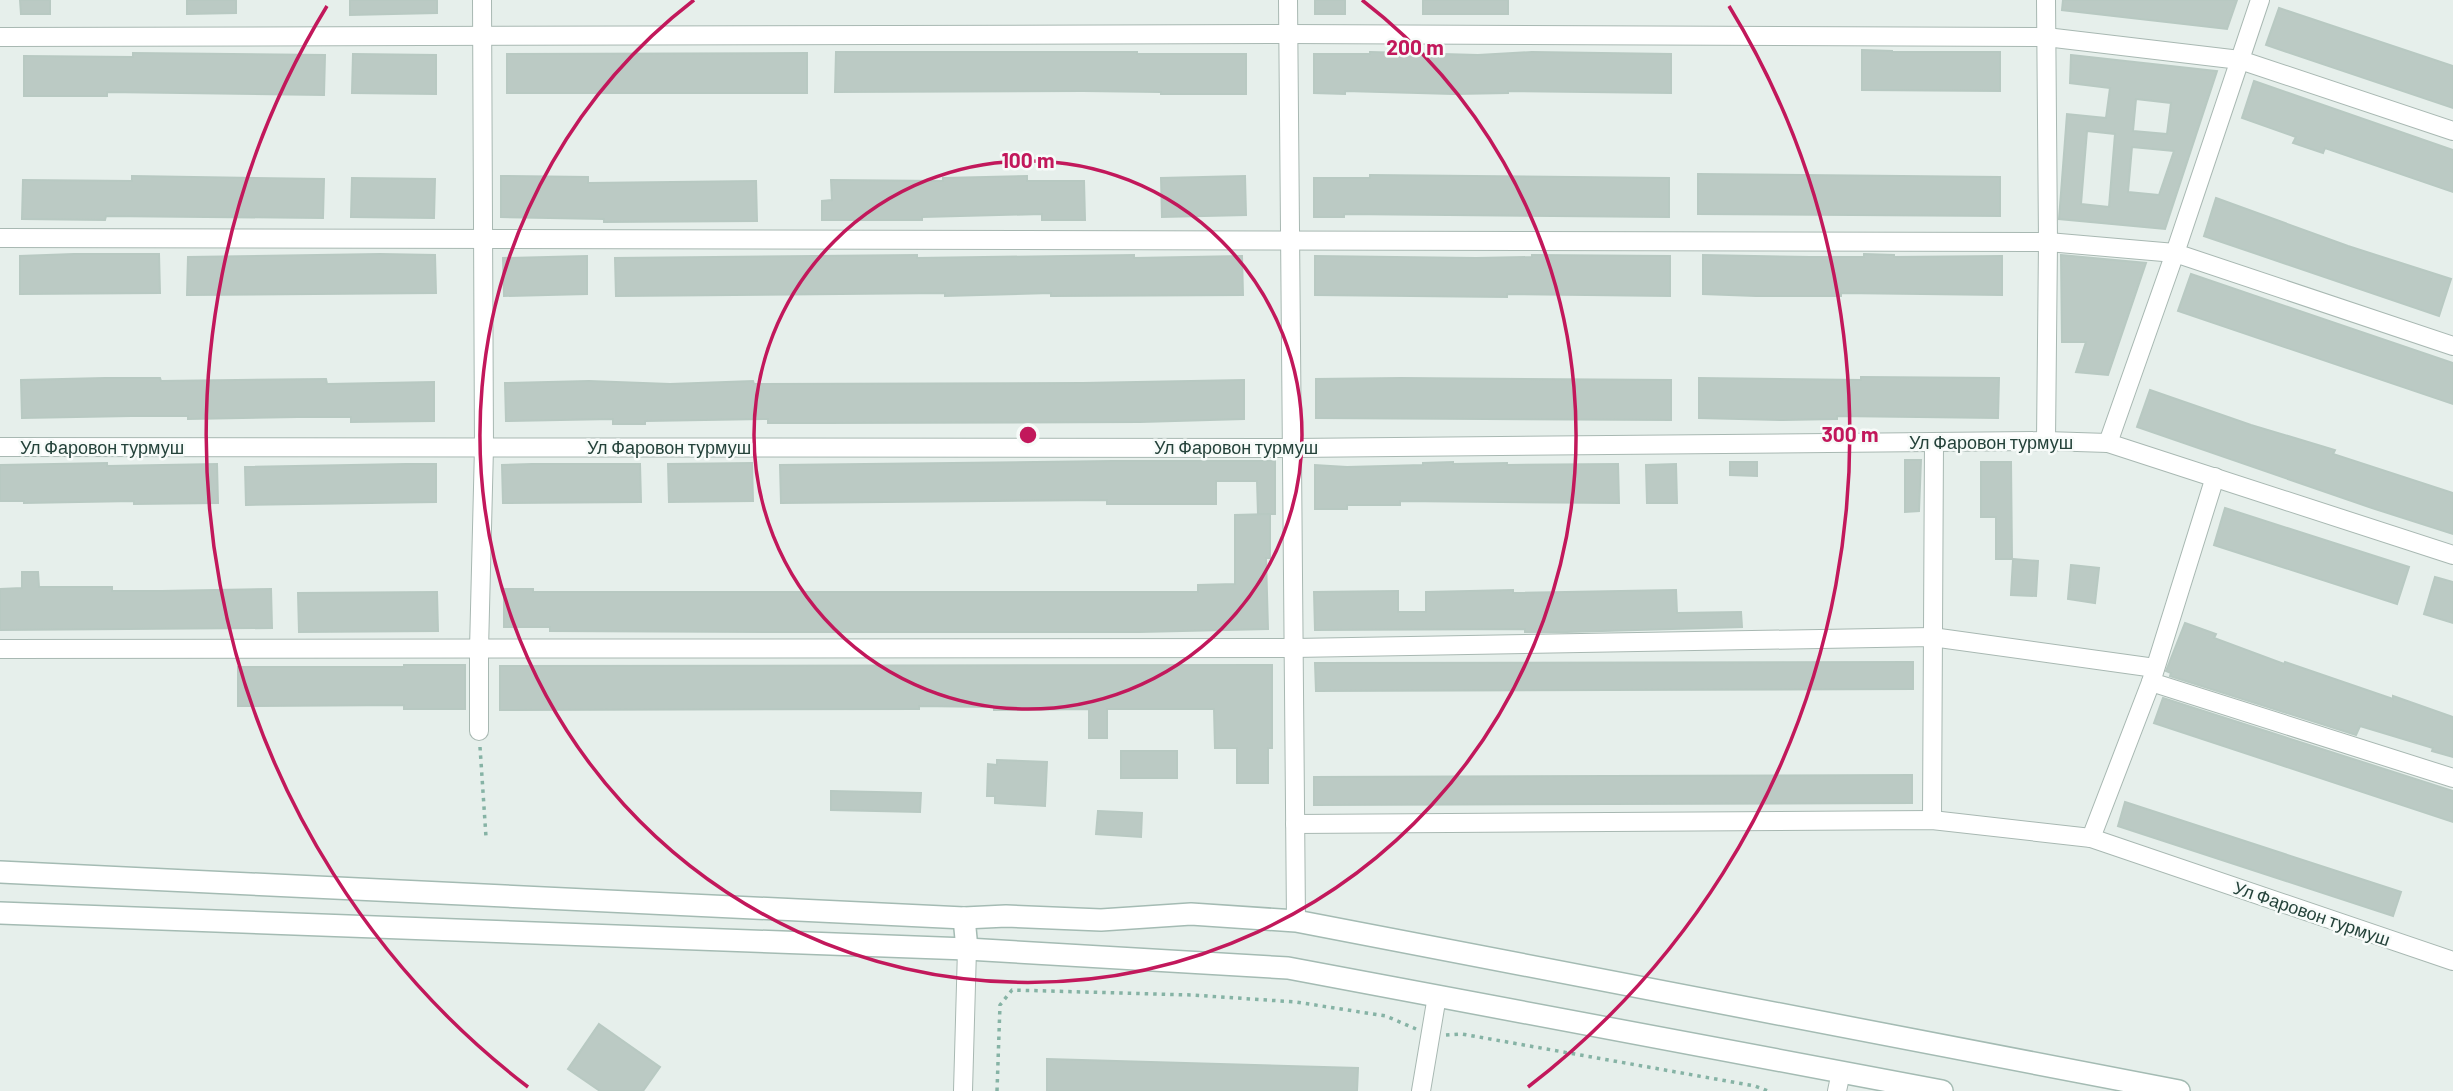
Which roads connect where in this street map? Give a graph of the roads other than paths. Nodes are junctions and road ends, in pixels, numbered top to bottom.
1 (482, 0) edge
2 (1288, 0) edge
3 (2046, 0) edge
4 (2260, 0) edge
5 (1287, 34) junction
6 (483, 36) junction
7 (0, 37) edge
8 (2046, 37) junction
9 (2240, 60) junction
10 (2453, 131) edge
11 (0, 239) edge
12 (484, 239) junction
13 (1291, 239) junction
14 (2048, 243) junction
15 (2175, 253) junction
16 (2453, 346) edge
17 (2046, 441) junction
18 (1934, 442) junction
19 (2108, 443) junction
20 (0, 447) edge
21 (484, 447) junction
22 (1292, 448) junction
23 (2215, 477) junction
24 (2453, 555) edge
25 (1931, 637) junction
26 (1294, 648) junction
27 (0, 649) edge
28 (479, 650) junction
29 (2153, 675) junction
30 (480, 731) road end
31 (2453, 778) edge
32 (1932, 820) junction
33 (1295, 824) junction
34 (2091, 838) junction
35 (0, 872) edge
36 (0, 913) edge
37 (964, 918) junction
38 (1296, 921) junction
39 (968, 949) junction
40 (2453, 961) edge
41 (1437, 996) junction
42 (1839, 1082) edge
43 (963, 1091) edge
44 (1421, 1091) edge
45 (1942, 1091) edge
46 (2179, 1091) edge

1 - 6 street
2 - 5 street
3 - 8 street
4 - 9 street
5 - 6 street
5 - 8 street
5 - 13 street
6 - 7 street
6 - 12 street
8 - 9 street
8 - 14 street
9 - 10 street
9 - 15 street
11 - 12 street
12 - 13 street
12 - 21 street
13 - 14 street
13 - 22 street
14 - 15 street
14 - 17 street
15 - 16 street
15 - 19 street
17 - 18 street, Ул Фаровон турмуш
17 - 19 street, Ул Фаровон турмуш
18 - 22 street, Ул Фаровон турмуш
18 - 25 street
19 - 23 street, Ул Фаровон турмуш
20 - 21 street, Ул Фаровон турмуш
21 - 22 street, Ул Фаровон турмуш
21 - 28 street
22 - 26 street
23 - 24 street, Ул Фаровон турмуш
23 - 29 street
25 - 26 street
25 - 29 street
25 - 32 street
26 - 28 street
26 - 33 street
27 - 28 street
28 - 30 street
29 - 31 street
29 - 34 street
32 - 33 street, Ул Фаровон турмуш
32 - 34 street, Ул Фаровон турмуш
33 - 38 street
34 - 40 street, Ул Фаровон турмуш
35 - 37 street
36 - 39 street
37 - 38 street
37 - 39 street
38 - 46 street
39 - 41 street
39 - 43 street
41 - 42 street
41 - 44 street
42 - 45 street

